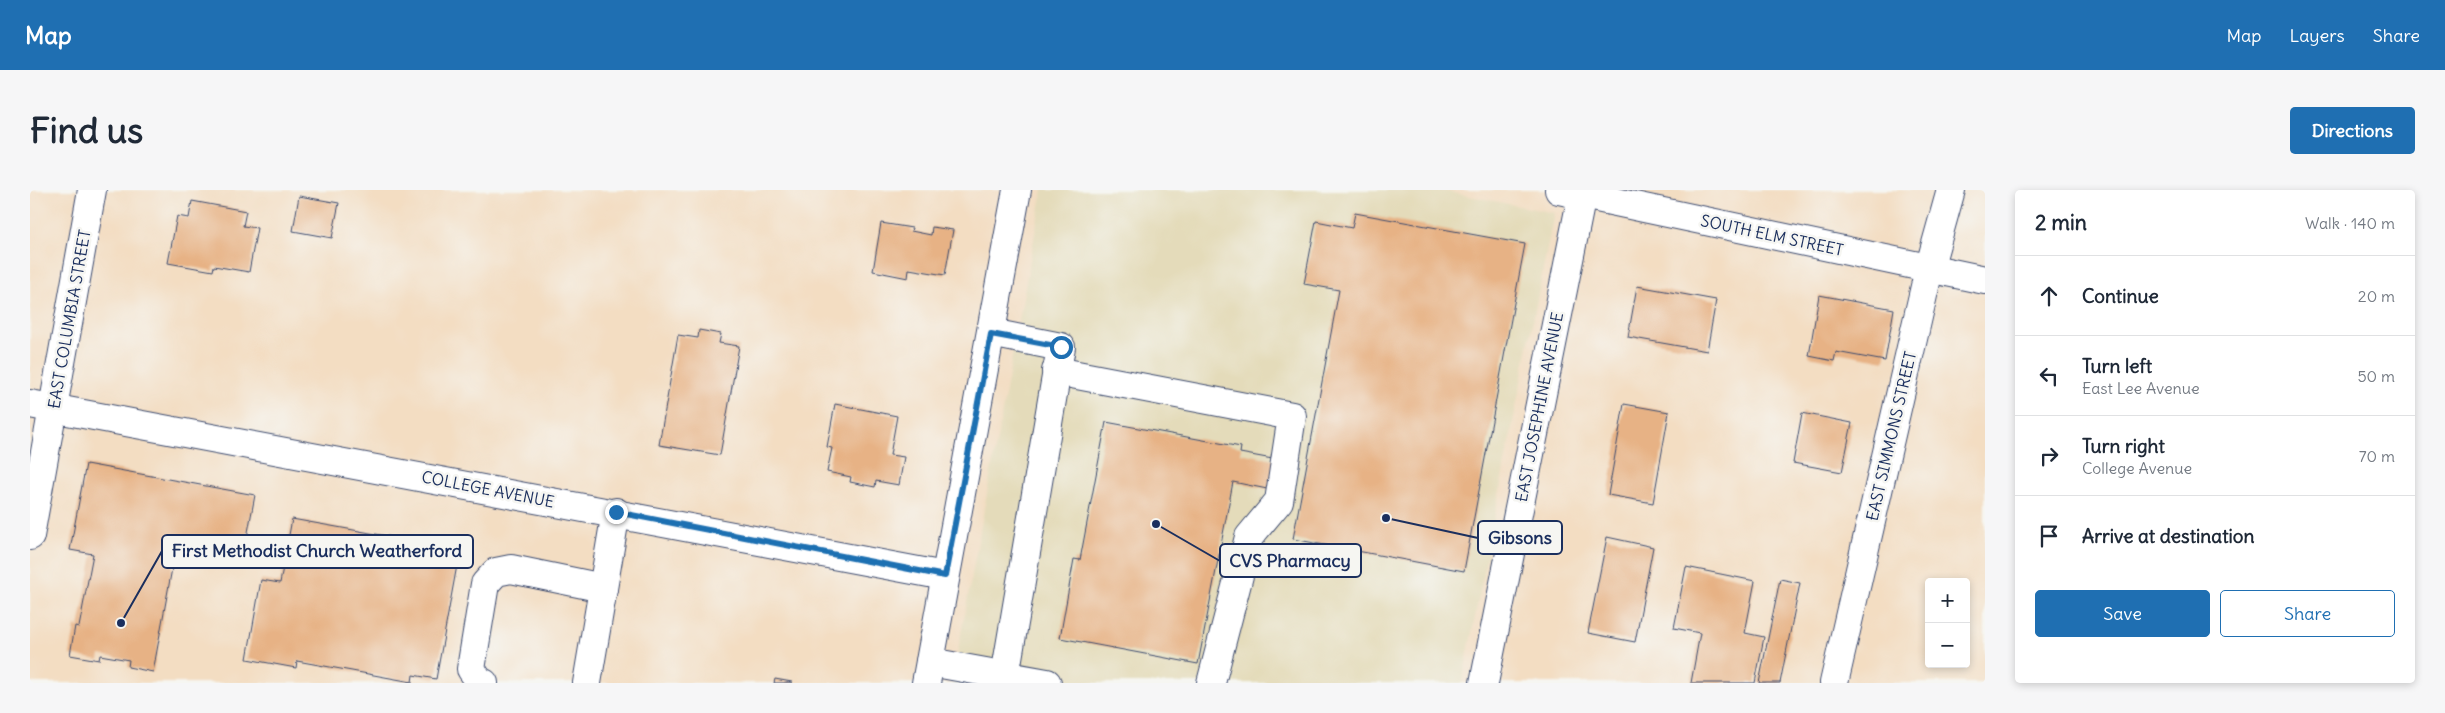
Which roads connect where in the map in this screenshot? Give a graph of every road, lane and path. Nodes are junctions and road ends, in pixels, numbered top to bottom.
1 (92, 190) edge
2 (1017, 190) edge
3 (1951, 190) edge
4 (1575, 191) edge
5 (1929, 269) junction
6 (1985, 280) edge
7 (991, 334) junction
8 (1056, 371) junction
9 (42, 406) edge
10 (616, 512) junction
11 (30, 536) edge
12 (945, 576) junction
13 (604, 588) junction
14 (928, 673) edge
15 (1005, 676) junction
16 (484, 683) edge
17 (587, 683) edge
18 (1046, 683) edge
19 (1210, 683) edge
20 (1484, 683) edge
21 (1834, 683) edge

1 - 9 street, EAST COLUMBIA STREET
2 - 7 street
3 - 5 street, EAST SIMMONS STREET
4 - 5 street, SOUTH ELM STREET
4 - 20 street, EAST JOSEPHINE AVENUE
5 - 6 street, SOUTH ELM STREET
5 - 21 street, EAST SIMMONS STREET
7 - 8 street
7 - 12 street
8 - 15 street
8 - 19 street
9 - 10 street, COLLEGE AVENUE
9 - 11 street, EAST COLUMBIA STREET
10 - 12 street, COLLEGE AVENUE
10 - 13 street
12 - 14 street
13 - 16 street
13 - 17 street
14 - 15 street
15 - 18 street

